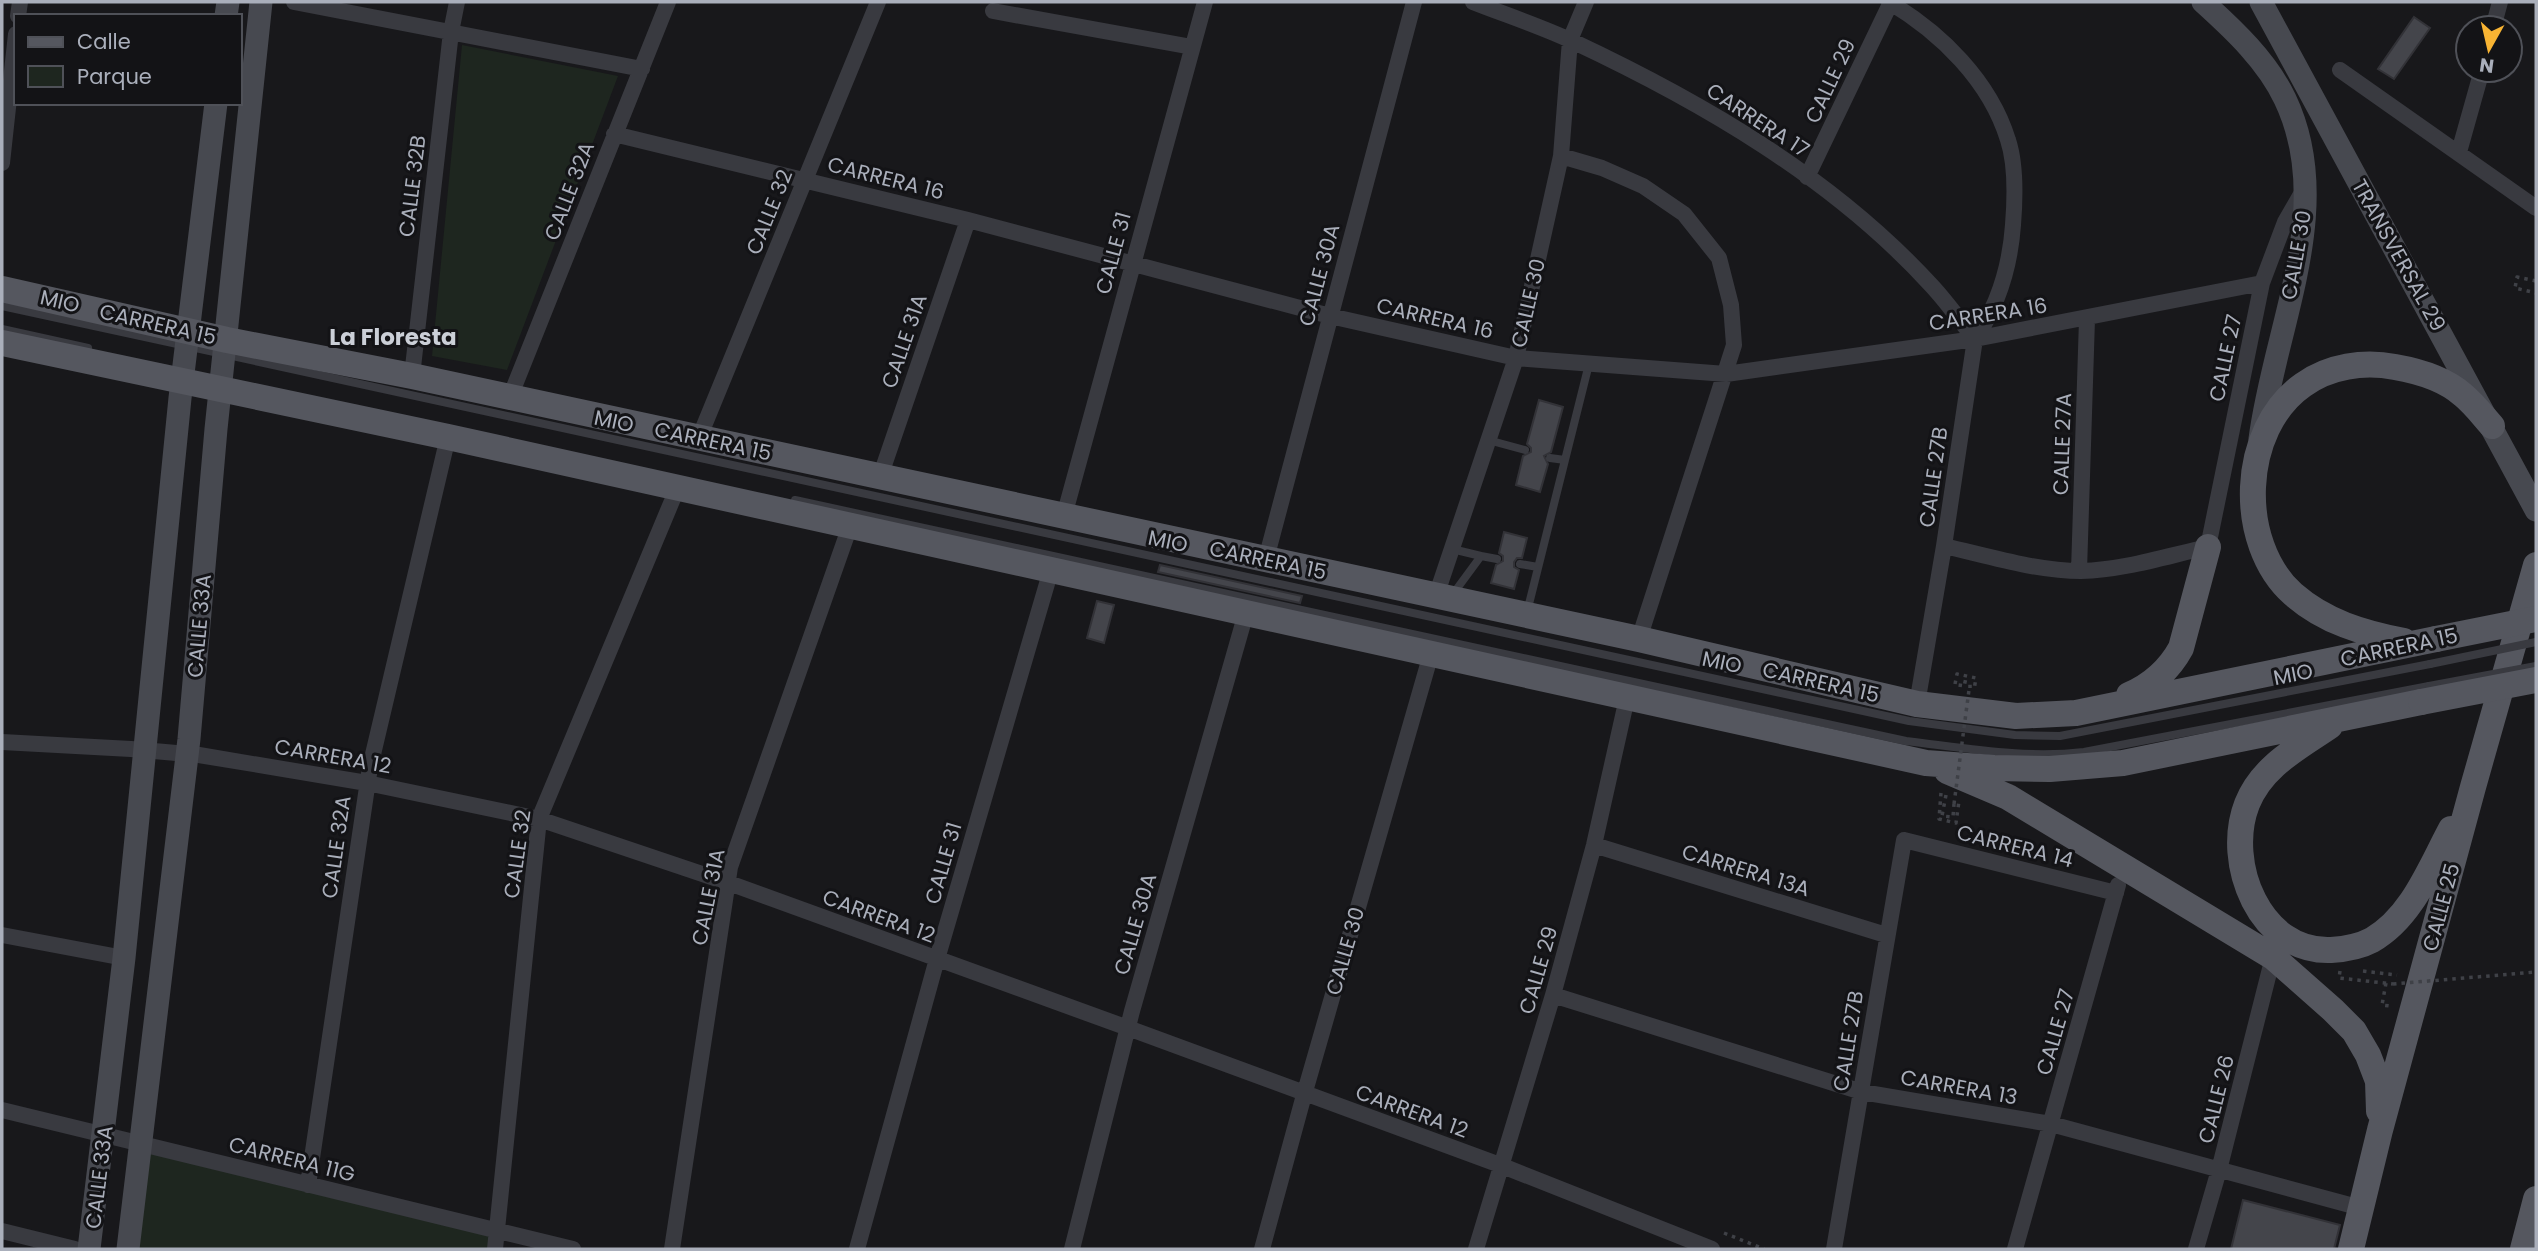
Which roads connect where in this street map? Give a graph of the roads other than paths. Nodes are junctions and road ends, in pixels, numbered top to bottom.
1 (261, 2) edge
2 (294, 2) edge
3 (457, 2) edge
4 (668, 2) edge
5 (878, 2) edge
6 (1205, 2) edge
7 (1414, 2) edge
8 (1474, 2) edge
9 (1586, 2) edge
10 (1890, 2) edge
11 (2203, 2) edge
12 (2260, 2) edge
13 (993, 11) dead end
14 (451, 32) junction
15 (1570, 40) junction
16 (14, 46) edge
17 (1192, 47) junction
18 (642, 69) junction
19 (2340, 70) dead end
20 (2478, 84) edge
21 (5, 101) edge
22 (216, 105) edge
23 (614, 134) junction
24 (2459, 152) junction
25 (1562, 156) junction
26 (2, 163) edge
27 (1807, 177) junction
28 (805, 179) junction
29 (2306, 185) junction
30 (2536, 208) edge
31 (968, 219) junction
32 (1132, 262) junction
33 (2262, 283) junction
34 (2, 289) edge
35 (2, 306) edge
36 (1330, 317) junction
37 (2087, 318) junction
38 (2, 329) edge
39 (1975, 339) junction
40 (2, 343) edge
41 (92, 349) dead end
42 (1516, 358) junction
43 (185, 361) junction
44 (1589, 364) junction
45 (223, 369) junction
46 (1726, 374) junction
47 (412, 376) junction
48 (510, 397) junction
49 (2492, 426) junction
50 (448, 437) junction
51 (699, 438) junction
52 (1488, 440) junction
53 (1525, 450) dead end
54 (2257, 456) junction
55 (1550, 458) dead end
56 (1565, 460) junction
57 (880, 477) junction
58 (677, 489) junction
59 (781, 497) dead end
60 (2536, 510) edge
61 (1064, 516) junction
62 (850, 526) junction
63 (1944, 546) junction
64 (2208, 547) junction
65 (1452, 549) junction
66 (1482, 556) junction
67 (1266, 559) junction
68 (1497, 559) dead end
69 (1520, 564) dead end
70 (2536, 565) edge
71 (1538, 567) junction
72 (1051, 570) junction
73 (2079, 571) junction
74 (1443, 597) junction
75 (1246, 613) junction
76 (1526, 615) junction
77 (2536, 619) edge
78 (1639, 639) junction
79 (2536, 642) edge
80 (2428, 649) junction
81 (1431, 654) junction
82 (2536, 666) edge
83 (2536, 680) edge
84 (2425, 694) junction
85 (1627, 698) junction
86 (1917, 704) junction
87 (2096, 709) junction
88 (2341, 718) junction
89 (2, 742) edge
90 (146, 750) junction
91 (187, 754) junction
92 (1926, 763) junction
93 (367, 783) junction
94 (2473, 787) junction
95 (539, 819) junction
96 (1904, 840) joint
97 (1594, 845) junction
98 (2123, 866) junction
99 (729, 883) junction
100 (2116, 893) junction
101 (2, 935) edge
102 (1886, 935) junction
103 (2273, 957) junction
104 (124, 958) junction
105 (937, 959) junction
106 (1553, 995) junction
107 (1128, 1028) junction
108 (1862, 1092) junction
109 (1304, 1095) junction
110 (2, 1110) edge
111 (2051, 1124) junction
112 (2380, 1130) junction
113 (104, 1135) junction
114 (142, 1144) junction
115 (1500, 1165) junction
116 (2219, 1170) junction
117 (308, 1185) junction
118 (2536, 1199) edge
119 (2361, 1208) junction
120 (2, 1231) edge
121 (498, 1232) junction
122 (1675, 1242) edge
123 (75, 1249) edge
124 (89, 1249) edge
125 (128, 1249) edge
126 (495, 1249) edge
127 (573, 1249) edge
128 (672, 1249) edge
129 (857, 1249) edge
130 (1072, 1249) edge
131 (1262, 1249) edge
132 (1476, 1249) edge
133 (1712, 1249) edge
134 (1834, 1249) edge
135 (2015, 1249) edge
136 (2196, 1249) edge
137 (2351, 1249) edge
138 (2523, 1249) edge

1 - 45 main road, CALLE 33A
2 - 14 street
3 - 14 street, CALLE 32B
4 - 18 street, CALLE 32A
5 - 28 street, CALLE 32
6 - 17 street, CALLE 31
7 - 36 street, CALLE 30A
8 - 15 street, CARRERA 17
9 - 15 street, CALLE 30
10 - 27 street, CALLE 29
10 - 39 street
11 - 29 main road, CALLE 30
12 - 49 main road, TRANSVERSAL 29
13 - 17 street
14 - 18 street
14 - 47 street, CALLE 32B
15 - 25 street, CALLE 30
15 - 27 street, CARRERA 17
16 - 21 street
17 - 32 street, CALLE 31
18 - 23 street, CALLE 32A
19 - 24 street
20 - 24 street
21 - 26 street
22 - 43 main road, CALLE 33A
23 - 28 street, CARRERA 16
23 - 48 street, CALLE 32A
24 - 30 street
25 - 42 street, CALLE 30
25 - 46 street
27 - 39 street, CARRERA 17
28 - 31 street, CARRERA 16
28 - 51 street, CALLE 32
29 - 33 street, CALLE 27
29 - 54 main road, CALLE 30
31 - 32 street, CARRERA 16
31 - 57 street, CALLE 31A
32 - 36 street, CARRERA 16
32 - 61 street, CALLE 31
33 - 37 street, CARRERA 16
33 - 64 street, CALLE 27
34 - 43 main road, CARRERA 15
35 - 43 lane, MIO
36 - 42 street, CARRERA 16
36 - 67 street, CALLE 30A
37 - 39 street, CARRERA 16
37 - 73 street, CALLE 27A
38 - 41 lane, MIO
39 - 46 street, CARRERA 16
39 - 63 street, CALLE 27B
40 - 43 main road, CARRERA 15
42 - 44 street, CARRERA 16
42 - 52 street, CALLE 30
43 - 45 main road, CARRERA 15
43 - 45 main road, CARRERA 15
43 - 90 main road, CALLE 33A
44 - 46 street, CARRERA 16
44 - 56 lane
45 - 47 main road, CARRERA 15
45 - 50 main road, CARRERA 15
45 - 80 lane, MIO
45 - 91 main road, CALLE 33A
46 - 78 street
47 - 48 main road, CARRERA 15
48 - 51 main road, CARRERA 15
49 - 54 main road
49 - 60 main road, TRANSVERSAL 29
50 - 58 main road, CARRERA 15
50 - 93 street, CALLE 32A
51 - 57 main road, CARRERA 15
52 - 53 lane
52 - 65 street, CALLE 30
54 - 80 main road
55 - 56 lane
56 - 71 lane
57 - 61 main road, CARRERA 15
58 - 62 main road, CARRERA 15
58 - 95 street, CALLE 32
59 - 84 lane, MIO
61 - 67 main road, CARRERA 15
62 - 72 main road, CARRERA 15
62 - 99 street, CALLE 31A
63 - 73 street
63 - 86 street, CALLE 27B
64 - 73 street
64 - 87 main road
65 - 66 lane
65 - 74 street, CALLE 30
66 - 68 lane
66 - 74 lane
67 - 74 main road, CARRERA 15
69 - 71 lane
70 - 94 main road, CALLE 25
71 - 76 lane
72 - 75 main road, CARRERA 15
72 - 105 street, CALLE 31
74 - 76 main road, CARRERA 15
75 - 81 main road, CARRERA 15
75 - 107 street, CALLE 30A
76 - 78 main road, CARRERA 15
77 - 80 main road, CARRERA 15, bridge
78 - 86 main road, CARRERA 15
79 - 80 lane, MIO, bridge
80 - 87 main road, CARRERA 15
81 - 85 main road, CARRERA 15
81 - 109 street, CALLE 30
82 - 84 lane, MIO, bridge
83 - 84 main road, CARRERA 15, bridge
84 - 88 main road, CARRERA 15
85 - 92 main road, CARRERA 15
85 - 97 street, CALLE 29
86 - 87 main road, CARRERA 15
88 - 92 main road, CARRERA 15
88 - 94 main road
89 - 90 street, CARRERA 12
90 - 91 street, CARRERA 12
90 - 104 main road, CALLE 33A
91 - 93 street, CARRERA 12
91 - 114 main road, CALLE 33A
92 - 98 main road
93 - 95 street, CARRERA 12
93 - 117 street, CALLE 32A
94 - 112 main road, CALLE 25
95 - 99 street, CARRERA 12
95 - 121 street, CALLE 32
96 - 100 street, CARRERA 14
96 - 102 street, CALLE 27B
97 - 102 street, CARRERA 13A
97 - 106 street, CALLE 29
98 - 100 street, CALLE 27
98 - 103 main road
99 - 105 street, CARRERA 12
99 - 128 street, CALLE 31A
100 - 111 street, CALLE 27
101 - 104 street
102 - 108 street, CALLE 27B
103 - 112 main road
103 - 116 street, CALLE 26
104 - 113 main road, CALLE 33A
105 - 107 street, CARRERA 12
105 - 129 street, CALLE 31
106 - 108 street, CARRERA 13
106 - 115 street, CALLE 29
107 - 109 street, CARRERA 12
107 - 130 street, CALLE 30A
108 - 111 street, CARRERA 13
108 - 134 street, CALLE 27B
109 - 115 street, CARRERA 12
109 - 131 street, CALLE 30
110 - 113 street, CARRERA 11G
111 - 116 street, CARRERA 13
111 - 135 street, CALLE 27
112 - 119 main road, CALLE 25
113 - 114 street, CARRERA 11G
113 - 124 main road, CALLE 33A
114 - 117 street, CARRERA 11G
114 - 125 main road, CALLE 33A
115 - 122 street, CARRERA 12
115 - 132 street, CALLE 29
116 - 119 street, CARRERA 13
116 - 136 street, CALLE 26
117 - 121 street, CARRERA 11G
118 - 138 main road
119 - 137 main road, CALLE 25
120 - 123 street
121 - 126 street, CALLE 32
121 - 127 street, CARRERA 11G
122 - 133 street, CARRERA 12

